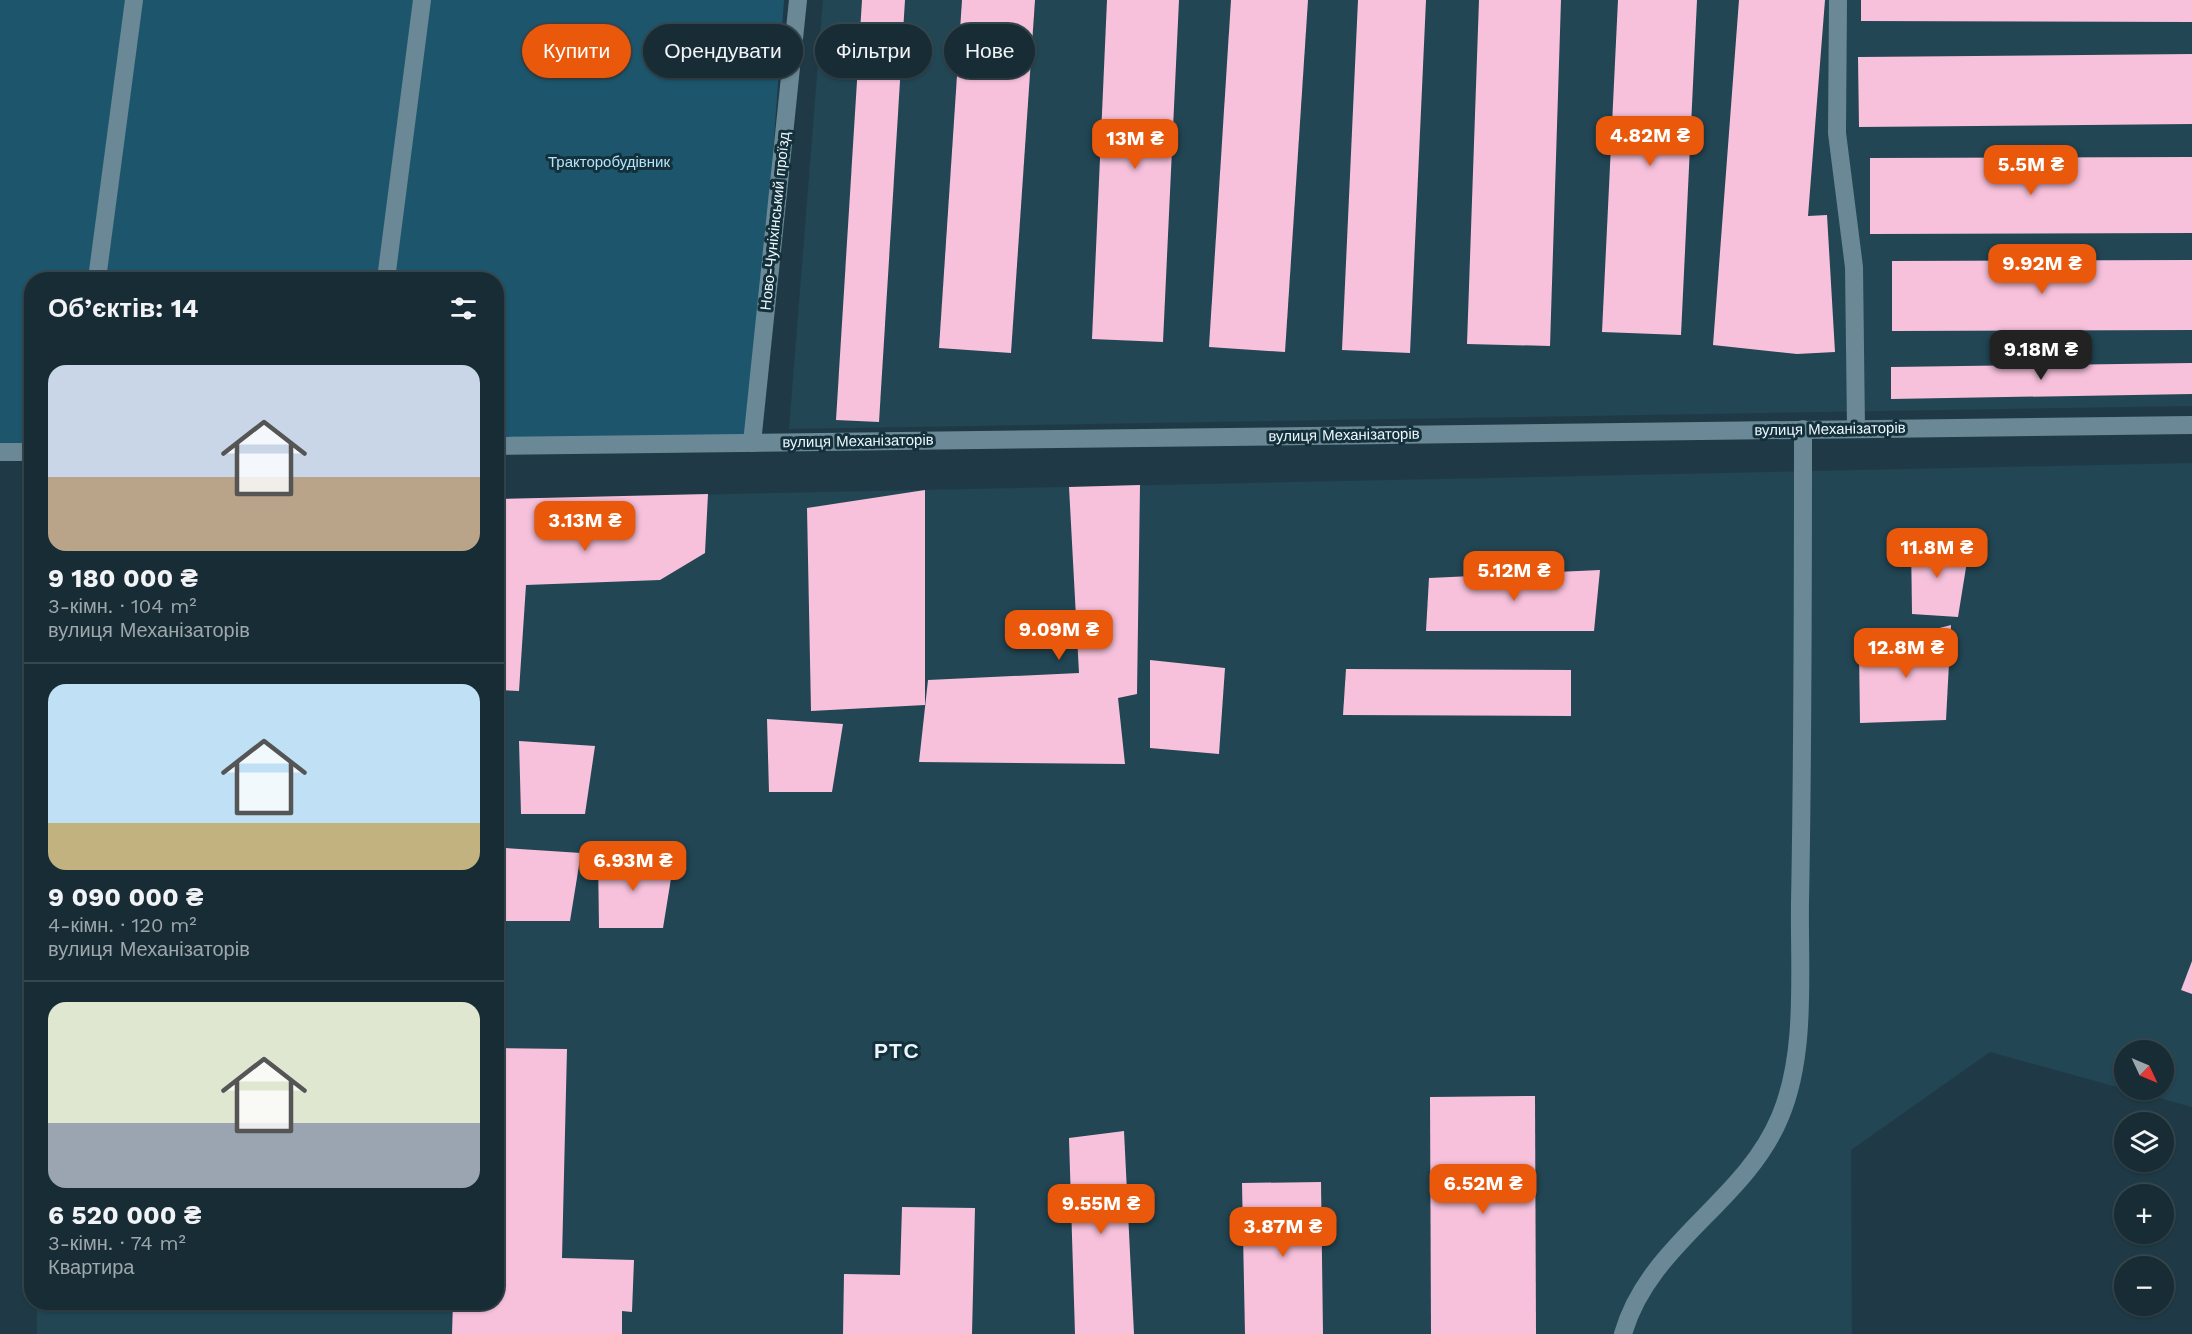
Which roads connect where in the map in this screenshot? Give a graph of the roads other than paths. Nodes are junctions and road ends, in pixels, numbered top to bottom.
1 (134, 0) edge
2 (422, 0) edge
3 (798, 0) edge
4 (1838, 0) edge
5 (98, 272) edge
6 (387, 272) edge
7 (2192, 425) edge
8 (1803, 429) junction
9 (1856, 429) junction
10 (752, 443) junction
11 (504, 446) edge
12 (0, 452) edge
13 (24, 452) edge
14 (1623, 1334) edge

1 - 5 street
2 - 6 street
3 - 10 street, Ново-Чуніхінський проїзд
4 - 9 street
7 - 9 street, вулиця Механізаторів
8 - 9 street, вулиця Механізаторів
8 - 10 street, вулиця Механізаторів
8 - 14 street
10 - 11 street, вулиця Механізаторів
12 - 13 street

